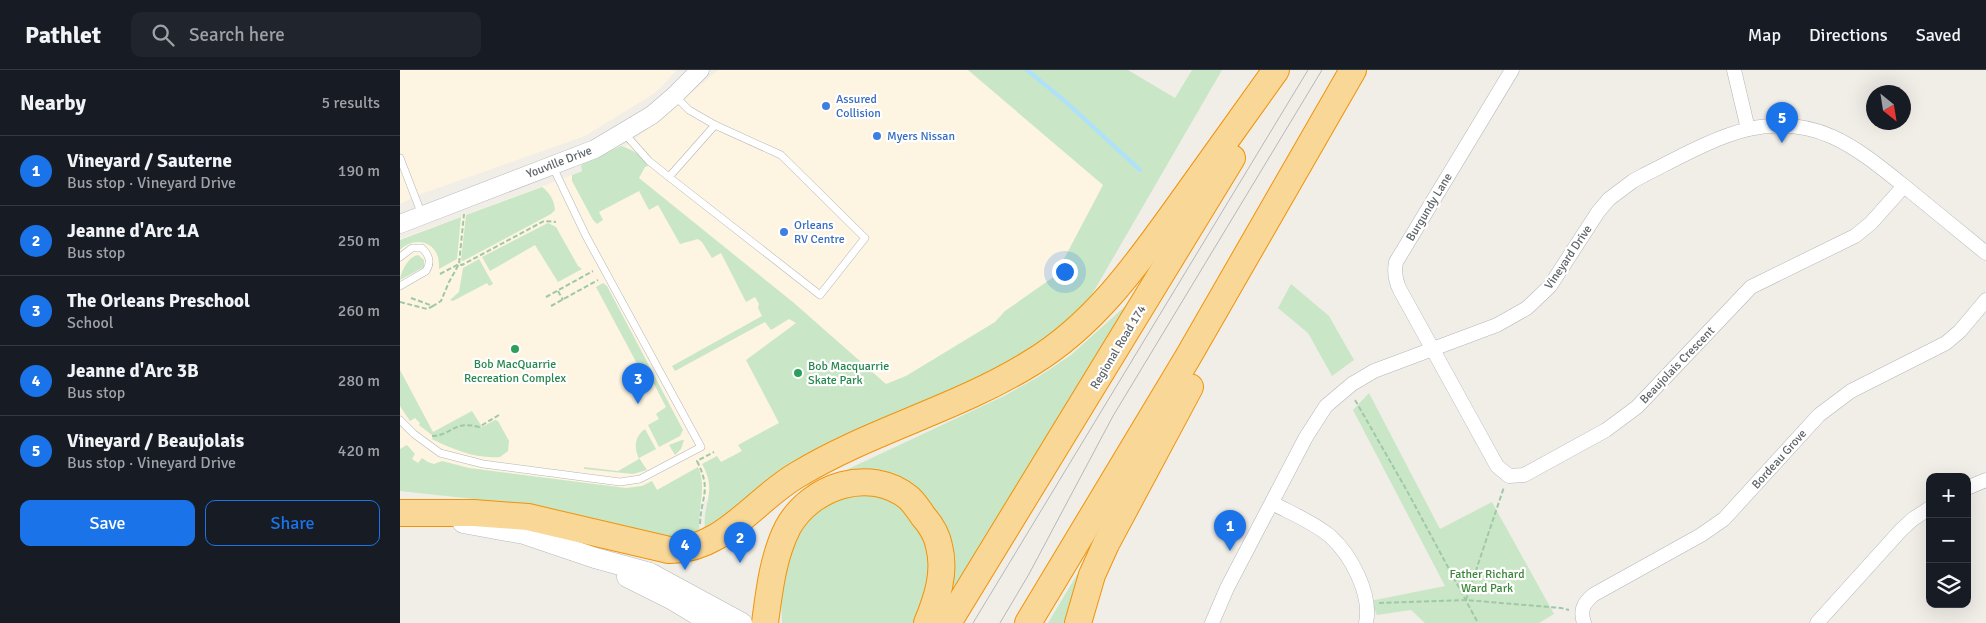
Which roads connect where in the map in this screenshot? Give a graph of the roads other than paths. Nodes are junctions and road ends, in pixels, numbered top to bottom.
1 (700, 70) edge
2 (1276, 70) edge
3 (1286, 70) edge
4 (1353, 70) edge
5 (1358, 70) edge
6 (1512, 70) edge
7 (1734, 70) edge
8 (674, 96) junction
9 (716, 125) junction
10 (1748, 129) junction
11 (623, 132) junction
12 (400, 158) edge
13 (552, 165) junction
14 (669, 177) junction
15 (1904, 186) junction
16 (422, 215) junction
17 (400, 224) edge
18 (1986, 253) edge
19 (400, 257) edge
20 (400, 286) edge
21 (1986, 300) edge
22 (1433, 349) junction
23 (400, 420) edge
24 (860, 444) junction
25 (1986, 480) edge
26 (1971, 486) edge
27 (1272, 503) junction
28 (1926, 511) edge
29 (400, 513) edge
30 (595, 558) junction
31 (1582, 618) edge
32 (1031, 619) edge
33 (711, 623) edge
34 (742, 623) edge
35 (748, 623) edge
36 (765, 623) edge
37 (927, 623) edge
38 (948, 623) edge
39 (1078, 623) edge
40 (1212, 623) edge
41 (1366, 623) edge
42 (1817, 623) edge

1 - 8 street, Youville Drive
2 - 24 highway
3 - 38 highway, Regional Road 174
4 - 32 highway
5 - 39 highway
6 - 22 street, Burgundy Lane
7 - 10 street
8 - 9 lane
8 - 11 street, Youville Drive
9 - 14 lane
9 - 14 lane
10 - 15 street, Vineyard Drive
10 - 22 street, Vineyard Drive
11 - 13 street, Youville Drive
11 - 14 lane
12 - 16 lane
13 - 16 street, Youville Drive
13 - 23 lane
15 - 18 street, Vineyard Drive
15 - 22 street, Beaujolais Crescent
16 - 17 street, Youville Drive
19 - 20 lane
21 - 31 street, Bordeau Grove
22 - 27 street, Vineyard Drive
24 - 29 highway
24 - 35 highway
25 - 26 street
27 - 40 street, Vineyard Drive
27 - 41 street
28 - 42 street
29 - 30 main road
30 - 33 main road
30 - 34 main road
36 - 37 highway

